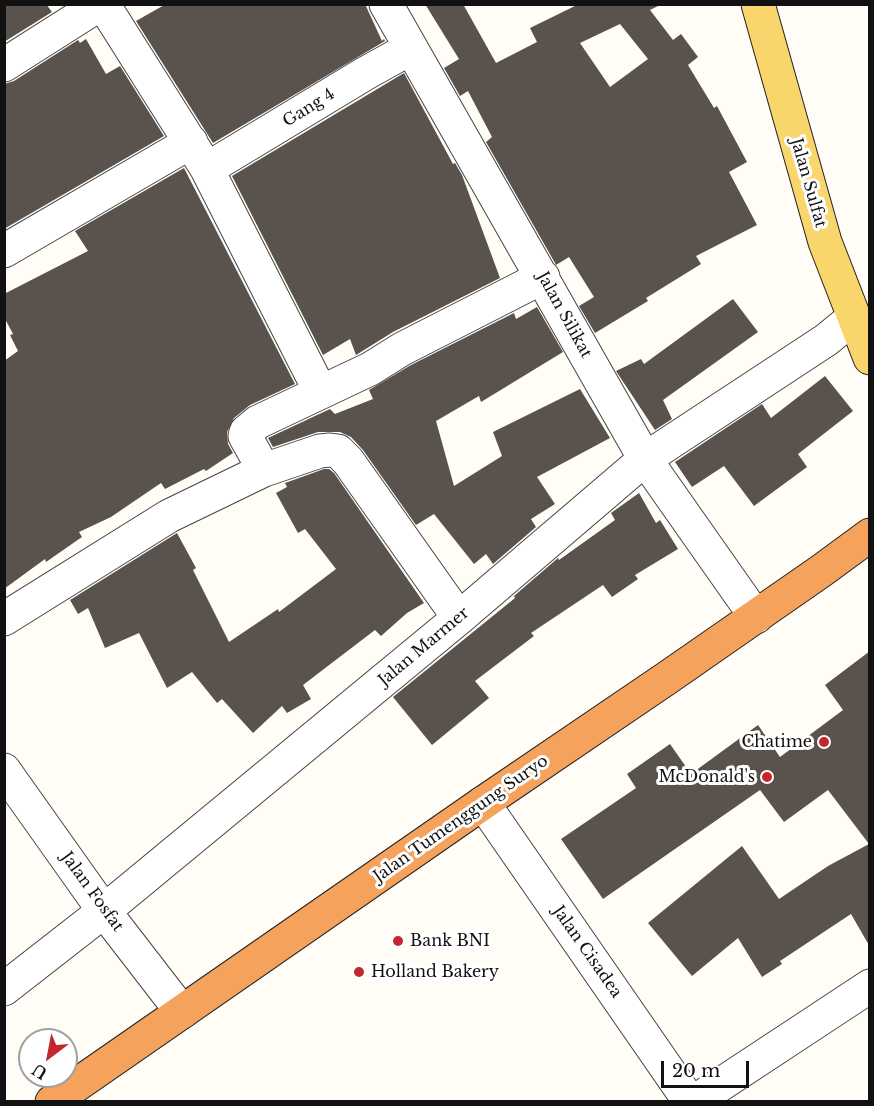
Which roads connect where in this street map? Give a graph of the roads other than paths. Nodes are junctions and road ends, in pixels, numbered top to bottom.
1 (101, 4) edge
2 (386, 4) edge
3 (758, 4) edge
4 (411, 48) junction
5 (4, 65) edge
6 (199, 156) junction
7 (4, 251) edge
8 (543, 277) junction
9 (853, 318) junction
10 (870, 358) edge
11 (320, 391) junction
12 (645, 459) junction
13 (264, 470) junction
14 (870, 535) edge
15 (756, 617) junction
16 (459, 618) junction
17 (4, 619) edge
18 (4, 770) edge
19 (483, 803) junction
20 (104, 910) junction
21 (870, 986) edge
22 (4, 989) edge
23 (182, 1012) junction
24 (52, 1101) edge
25 (692, 1101) edge

1 - 5 street
1 - 6 street
2 - 4 street, Jalan Silikat
3 - 9 main road, Jalan Sulfat
4 - 6 street, Gang 4
4 - 8 street, Jalan Silikat
6 - 7 street, Gang 4
6 - 11 street
8 - 11 street
8 - 12 street, Jalan Silikat
9 - 10 main road, Jalan Sulfat
9 - 12 street, Jalan Marmer
11 - 13 street
12 - 15 street, Jalan Silikat
12 - 16 street, Jalan Marmer
13 - 16 street
13 - 17 street
14 - 15 highway, Jalan Tumenggung Suryo
15 - 19 highway, Jalan Tumenggung Suryo
16 - 20 street, Jalan Marmer
18 - 20 street, Jalan Fosfat
19 - 23 highway, Jalan Tumenggung Suryo
19 - 25 street, Jalan Cisadea
20 - 22 street, Jalan Marmer
20 - 23 street, Jalan Fosfat
21 - 25 street
23 - 24 highway, Jalan Tumenggung Suryo

